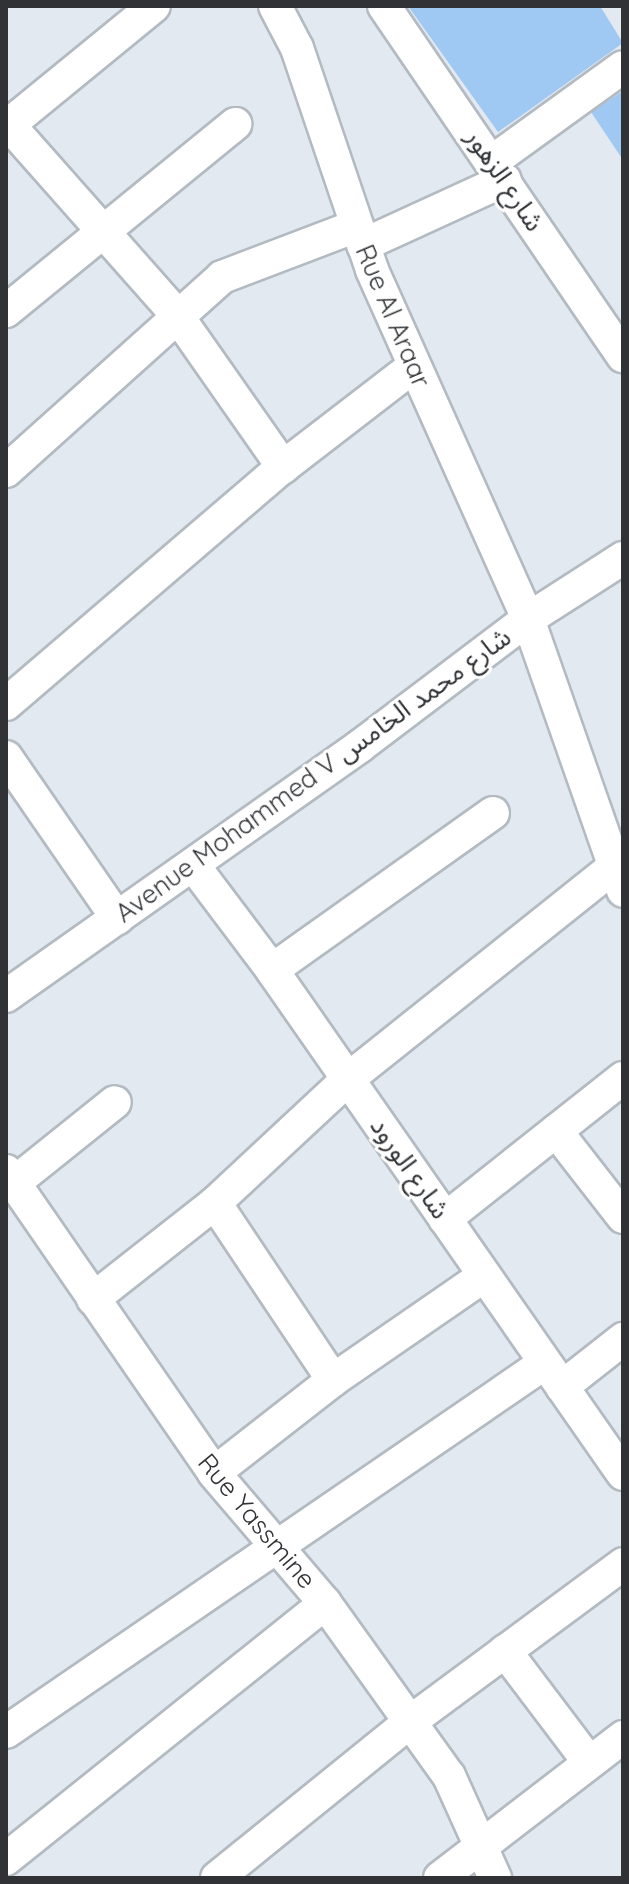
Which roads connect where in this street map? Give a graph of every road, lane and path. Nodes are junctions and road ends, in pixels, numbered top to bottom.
1 (154, 6) edge
2 (275, 6) edge
3 (384, 6) edge
4 (623, 67) edge
5 (235, 124) dead end
6 (7, 126) edge
7 (499, 170) junction
8 (106, 231) junction
9 (360, 236) junction
10 (6, 311) edge
11 (176, 314) junction
12 (623, 356) edge
13 (413, 367) junction
14 (283, 467) junction
15 (6, 471) edge
16 (623, 558) edge
17 (528, 619) junction
18 (6, 704) edge
19 (6, 757) edge
20 (493, 813) dead end
21 (193, 865) junction
22 (619, 879) edge
23 (117, 918) junction
24 (272, 970) junction
25 (6, 996) edge
26 (623, 1078) edge
27 (348, 1079) junction
28 (115, 1102) dead end
29 (556, 1131) junction
30 (10, 1177) edge
31 (215, 1203) junction
32 (623, 1217) edge
33 (445, 1219) junction
34 (484, 1276) junction
35 (93, 1299) junction
36 (623, 1339) edge
37 (554, 1375) junction
38 (333, 1380) junction
39 (214, 1473) junction
40 (623, 1474) edge
41 (280, 1546) junction
42 (623, 1564) edge
43 (325, 1603) junction
44 (505, 1651) junction
45 (407, 1724) junction
46 (6, 1732) edge
47 (623, 1738) edge
48 (589, 1762) junction
49 (480, 1845) junction
50 (6, 1859) edge
51 (217, 1878) edge
52 (440, 1878) edge
53 (495, 1878) edge

1 - 6 street
2 - 9 street, Rue Al Araar
3 - 7 street, شارع الزهور
4 - 7 street
5 - 8 street
6 - 8 street
7 - 9 street
7 - 12 street, شارع الزهور
8 - 10 street
8 - 11 street
9 - 11 street
9 - 13 street, Rue Al Araar
11 - 14 street
11 - 15 street
13 - 14 street
13 - 17 street, Rue Al Araar
14 - 18 street
16 - 17 street, Avenue Mohammed V شارع محمد الخامس
17 - 21 street, Avenue Mohammed V شارع محمد الخامس
17 - 22 street, Rue Al Araar
19 - 23 street
20 - 24 street
21 - 23 street, Avenue Mohammed V شارع محمد الخامس
21 - 24 street, شارع الورود
22 - 27 street
23 - 25 street, Avenue Mohammed V شارع محمد الخامس
24 - 27 street, شارع الورود
26 - 29 street
27 - 31 street
27 - 33 street, شارع الورود
28 - 30 street
29 - 32 street
29 - 33 street
30 - 35 street, Rue Yassmine
31 - 35 street
31 - 38 street
33 - 34 street, شارع الورود
34 - 37 street, شارع الورود
34 - 38 street
35 - 39 street, Rue Yassmine
36 - 37 street
37 - 40 street, شارع الورود
37 - 41 street
38 - 39 street
39 - 41 street, Rue Yassmine
41 - 43 street, Rue Yassmine
41 - 46 street
42 - 44 street
43 - 45 street, Rue Yassmine
43 - 50 street
44 - 45 street
44 - 48 street
45 - 49 street, Rue Yassmine
45 - 51 street
47 - 48 street
48 - 49 street
49 - 52 street
49 - 53 street, Rue Yassmine

